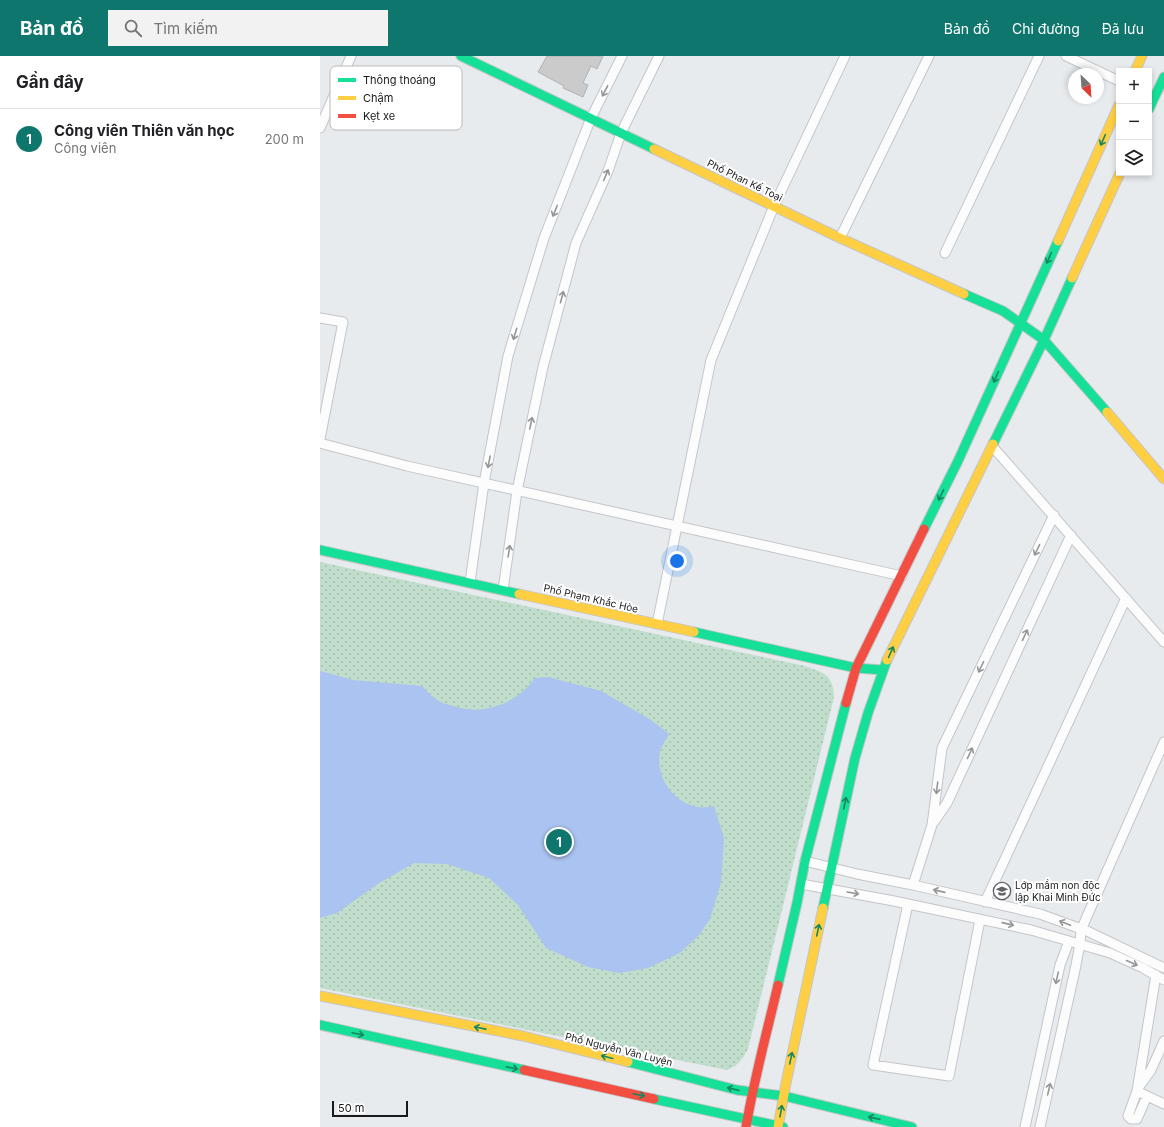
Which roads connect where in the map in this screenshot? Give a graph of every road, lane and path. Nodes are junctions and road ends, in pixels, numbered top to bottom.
1 (351, 56) edge
2 (461, 56) edge
3 (622, 56) edge
4 (659, 56) edge
5 (845, 56) edge
6 (929, 56) edge
7 (1039, 56) edge
8 (1066, 56) edge
9 (1142, 56) edge
10 (347, 66) edge
11 (1136, 68) edge
12 (1164, 77) edge
13 (1116, 80) edge
14 (1152, 96) edge
15 (330, 105) edge
16 (1116, 112) edge
17 (591, 118) junction
18 (320, 128) edge
19 (621, 133) junction
20 (1119, 176) edge
21 (774, 206) junction
22 (840, 238) junction
23 (945, 253) dead end
24 (320, 318) edge
25 (1020, 323) junction
26 (1044, 340) junction
27 (320, 439) edge
28 (320, 443) edge
29 (992, 446) junction
30 (1164, 479) edge
31 (484, 483) junction
32 (517, 491) junction
33 (1054, 515) junction
34 (677, 526) junction
35 (1071, 535) junction
36 (320, 550) edge
37 (902, 576) junction
38 (470, 582) junction
39 (503, 590) junction
40 (1126, 598) junction
41 (657, 624) junction
42 (1164, 642) edge
43 (856, 668) junction
44 (883, 670) junction
45 (1164, 742) edge
46 (932, 825) junction
47 (805, 861) junction
48 (831, 868) junction
49 (801, 884) junction
50 (913, 885) junction
51 (827, 889) junction
52 (985, 902) junction
53 (908, 904) junction
54 (980, 920) junction
55 (1081, 930) junction
56 (1068, 941) junction
57 (1080, 944) junction
58 (1164, 968) edge
59 (1160, 978) edge
60 (320, 996) edge
61 (320, 1025) edge
62 (1164, 1041) edge
63 (1136, 1091) junction
64 (752, 1092) junction
65 (784, 1096) junction
66 (1147, 1096) junction
67 (1164, 1104) edge
68 (747, 1123) edge
69 (780, 1127) edge
70 (912, 1127) edge
71 (1025, 1127) edge
72 (1040, 1127) edge

1 - 10 street
2 - 17 main road, Phố Phan Kế Toại
3 -> 17 street
4 - 19 street
5 - 21 street
6 - 22 street
7 - 23 street
8 - 13 street
9 - 11 main road
12 - 14 main road
15 - 18 street
16 -> 25 main road
17 - 19 main road, Phố Phan Kế Toại
17 -> 31 street
19 - 21 main road, Phố Phan Kế Toại
32 -> 19 street
20 - 26 main road
21 - 22 main road, Phố Phan Kế Toại
21 - 34 street
22 - 25 main road, Phố Phan Kế Toại
24 - 27 street
25 - 26 main road, Phố Phan Kế Toại
25 -> 37 main road
26 - 29 main road
26 - 30 main road, Phố Phan Kế Toại
28 - 31 street
29 - 33 street
44 -> 29 main road
31 - 32 street
31 - 38 street
32 - 34 street
39 -> 32 street
33 - 35 street
33 -> 46 street
34 - 37 street
34 - 41 street
35 - 40 street
46 -> 35 street
36 - 38 main road, Phố Phạm Khắc Hòe
37 - 43 main road
38 - 39 main road, Phố Phạm Khắc Hòe
39 - 41 main road, Phố Phạm Khắc Hòe
40 - 42 street
40 - 52 street
41 - 43 main road, Phố Phạm Khắc Hòe
43 - 44 main road, Phố Phạm Khắc Hòe
43 - 47 main road
48 -> 44 main road
45 - 55 street
46 - 50 street
47 - 48 street
47 - 49 main road
48 - 50 street
48 - 51 main road
49 - 51 street
49 - 64 main road
52 -> 50 street
51 -> 53 street
65 -> 51 main road
55 -> 52 street
53 - 54 street
53 - 54 street
54 -> 56 street
55 - 57 street
55 - 58 street
56 - 57 street
56 -> 71 street
57 -> 59 street
72 -> 57 street
59 - 63 street
64 -> 60 main road, Phố Nguyễn Văn Luyện
61 -> 68 main road
62 - 63 street
63 - 66 street
63 - 66 street
64 - 65 main road, Phố Nguyễn Văn Luyện
64 - 68 main road
69 -> 65 main road
70 -> 65 main road, Phố Nguyễn Văn Luyện
66 - 67 street
68 - 69 main road

